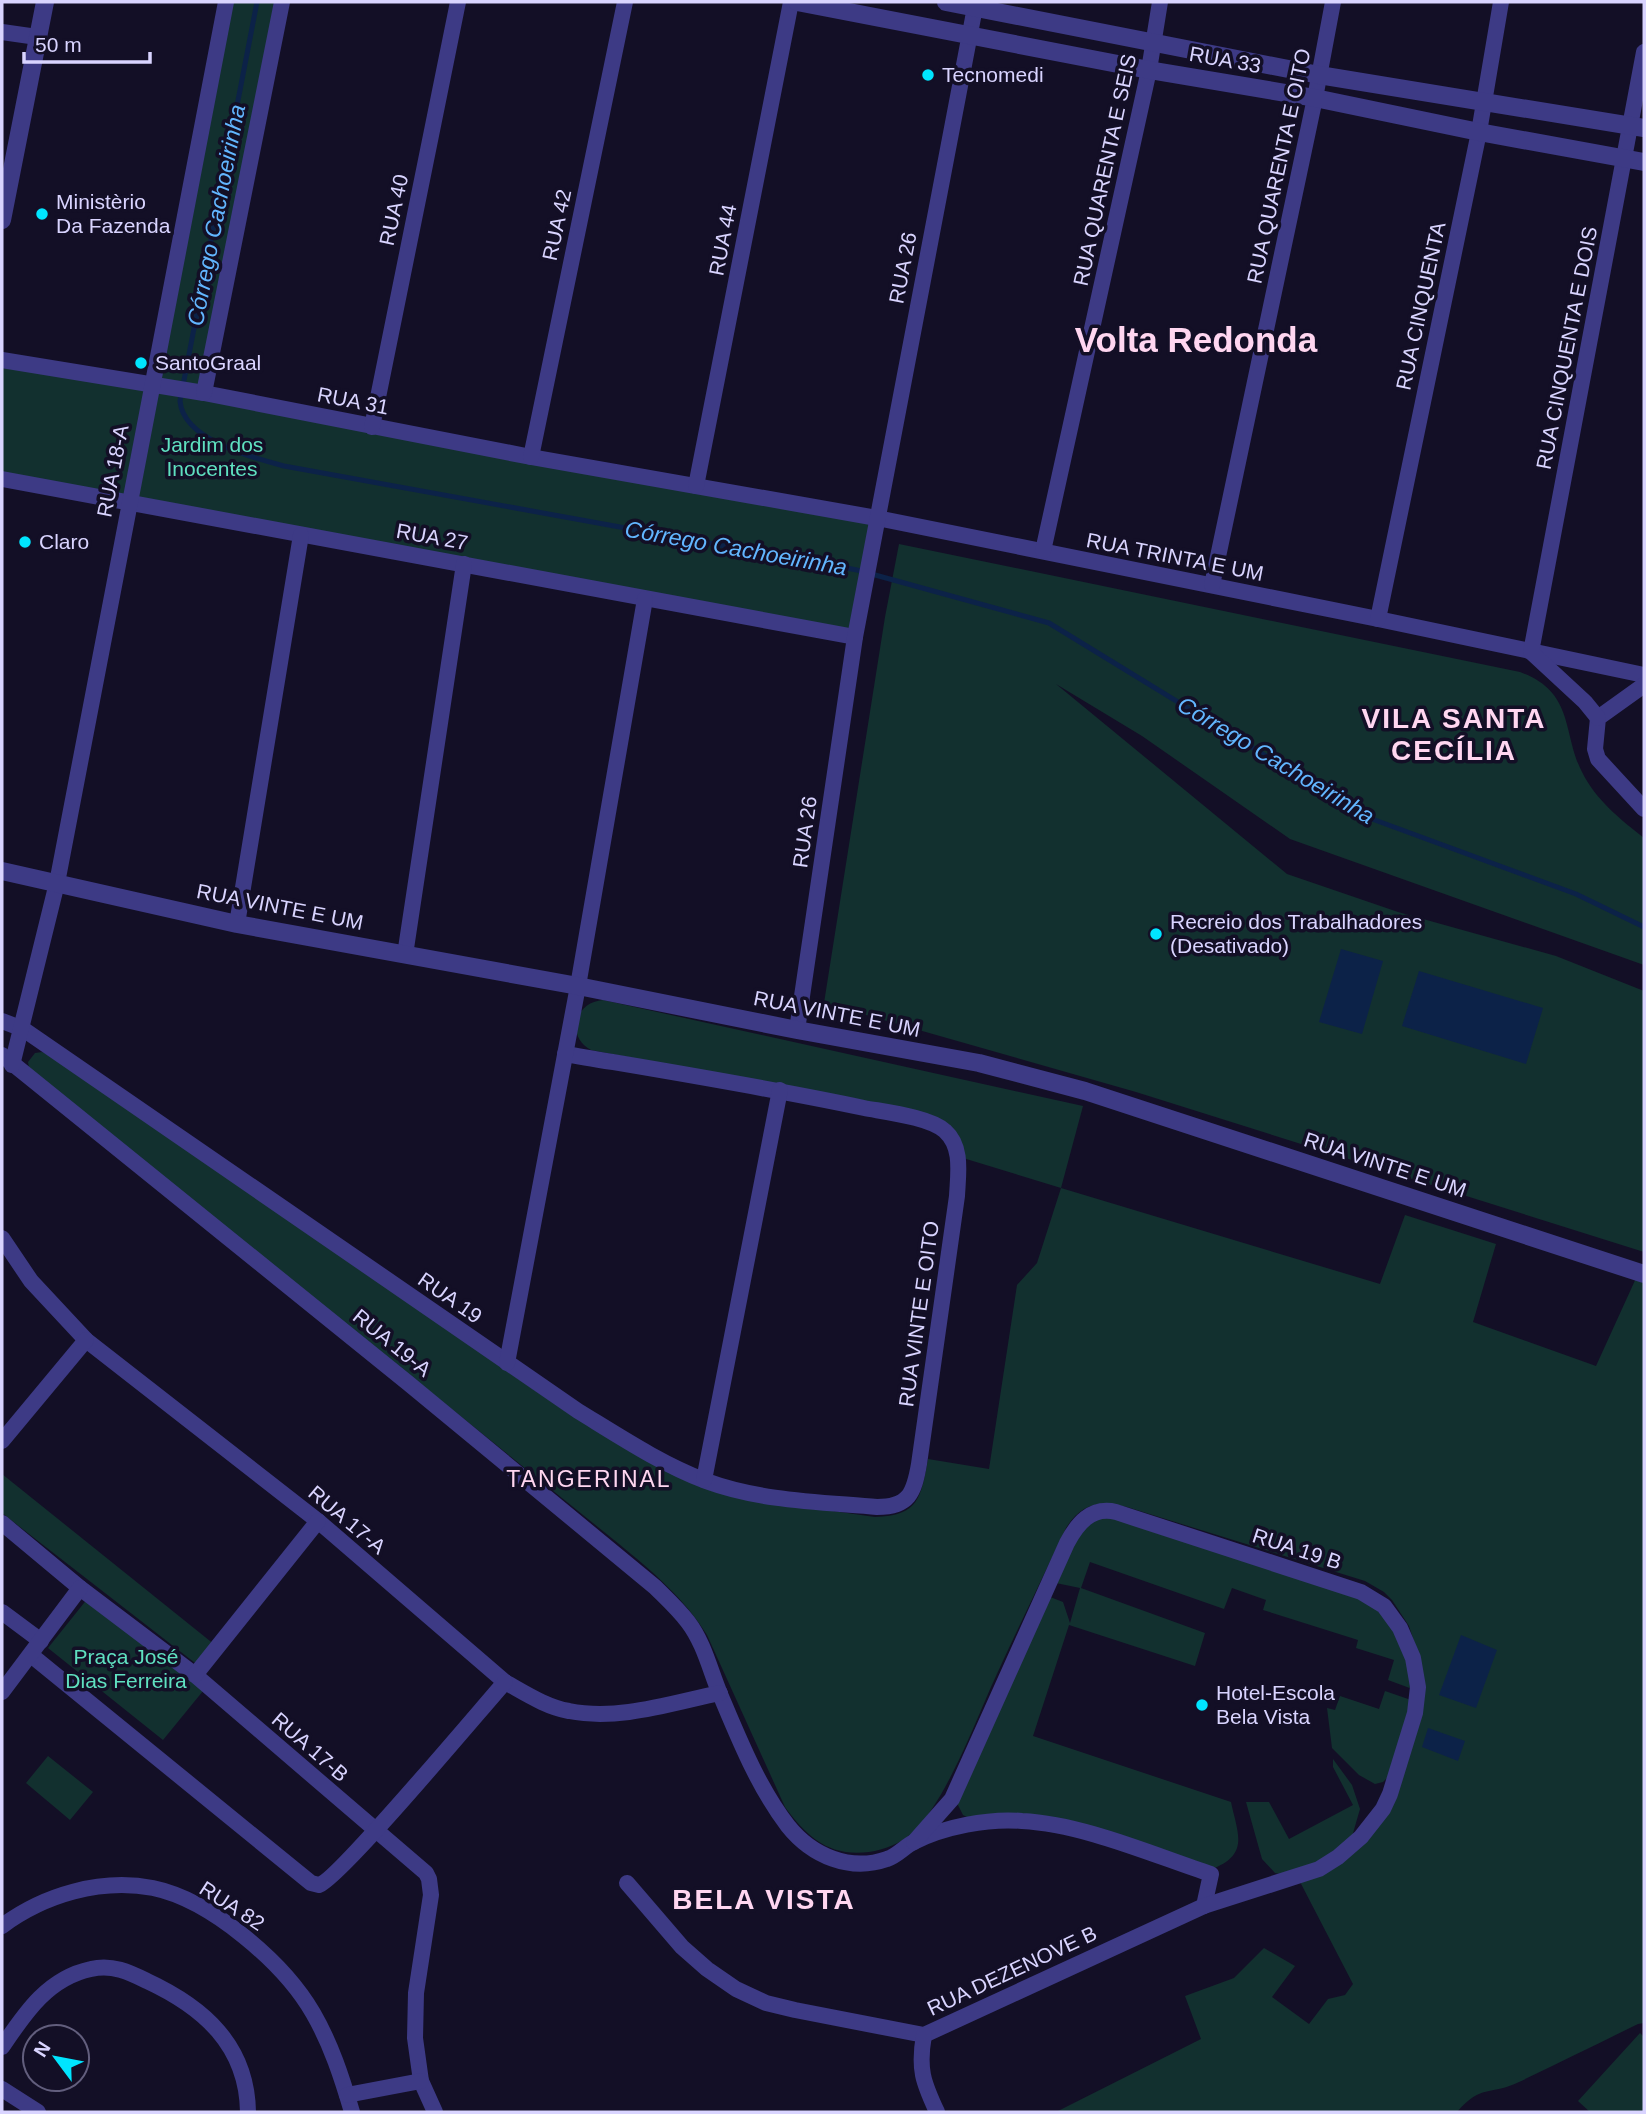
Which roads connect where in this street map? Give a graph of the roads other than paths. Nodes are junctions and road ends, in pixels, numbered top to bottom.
1 (45, 2) edge
2 (226, 2) edge
3 (282, 2) edge
4 (458, 2) edge
5 (625, 2) edge
6 (790, 2) edge
7 (797, 2) edge
8 (946, 2) edge
9 (1160, 2) edge
10 (1333, 2) edge
11 (1501, 2) edge
12 (975, 5) edge
13 (2, 32) edge
14 (968, 36) junction
15 (37, 37) junction
16 (1154, 43) junction
17 (1644, 52) edge
18 (1149, 69) junction
19 (1320, 75) junction
20 (1315, 98) junction
21 (1484, 103) junction
22 (1637, 127) edge
23 (1479, 132) junction
24 (1624, 158) junction
25 (1644, 162) edge
26 (2, 220) edge
27 (2, 360) edge
28 (156, 385) junction
29 (200, 393) junction
30 (372, 426) junction
31 (531, 457) junction
32 (2, 479) edge
33 (696, 486) junction
34 (129, 503) junction
35 (877, 518) junction
36 (301, 535) junction
37 (1043, 551) junction
38 (464, 564) junction
39 (1212, 585) junction
40 (645, 599) junction
41 (1378, 619) junction
42 (855, 637) junction
43 (1531, 652) junction
44 (1644, 675) edge
45 (1644, 685) edge
46 (1598, 718) junction
47 (1644, 809) edge
48 (2, 871) edge
49 (57, 883) junction
50 (237, 924) junction
51 (405, 955) junction
52 (578, 986) junction
53 (2, 1021) edge
54 (23, 1029) junction
55 (797, 1030) junction
56 (565, 1054) junction
57 (7, 1060) edge
58 (780, 1090) junction
59 (2, 1238) edge
60 (1644, 1274) edge
61 (86, 1339) junction
62 (507, 1363) junction
63 (2, 1441) edge
64 (705, 1480) junction
65 (892, 1507) joint
66 (318, 1521) junction
67 (2, 1523) edge
68 (80, 1588) junction
69 (2, 1612) edge
70 (36, 1648) junction
71 (195, 1675) junction
72 (505, 1682) junction
73 (2, 1692) edge
74 (720, 1693) junction
75 (952, 1799) junction
76 (960, 1826) junction
77 (374, 1830) junction
78 (914, 1842) junction
79 (627, 1883) dead end
80 (1204, 1906) junction
81 (2, 1926) edge
82 (924, 2035) junction
83 (2, 2047) edge
84 (421, 2081) junction
85 (2, 2089) edge
86 (347, 2095) junction
87 (37, 2112) edge
88 (248, 2112) edge
89 (352, 2112) edge
90 (435, 2112) edge
91 (937, 2112) edge

1 - 15 street
2 - 28 street, RUA 18-A
3 - 29 street
4 - 30 street, RUA 40
5 - 31 street, RUA 42
6 - 33 street, RUA 44
7 - 14 street, RUA 33
8 - 12 street, RUA 33
9 - 16 street, RUA QUARENTA E SEIS
10 - 19 street, RUA QUARENTA E OITO
11 - 21 street, RUA CINQUENTA
12 - 14 street, RUA 26
12 - 16 street, RUA 33
13 - 15 street
14 - 18 street, RUA 33
14 - 35 street, RUA 26
15 - 26 street
16 - 18 street, RUA QUARENTA E SEIS
16 - 19 street, RUA 33
17 - 22 street, RUA CINQUENTA E DOIS
18 - 20 street, RUA 33
18 - 37 street, RUA QUARENTA E SEIS
19 - 20 street, RUA QUARENTA E OITO
19 - 21 street, RUA 33
20 - 23 street, RUA 33
20 - 39 street, RUA QUARENTA E OITO
21 - 22 street, RUA 33
21 - 23 street, RUA CINQUENTA
22 - 24 street, RUA CINQUENTA E DOIS
23 - 24 street, RUA 33
23 - 41 street, RUA CINQUENTA
24 - 25 street, RUA 33
24 - 43 street, RUA CINQUENTA E DOIS
27 - 28 street, RUA 31
28 - 29 street, RUA 31
28 - 34 street, RUA 18-A
29 - 30 street, RUA 31
30 - 31 street, RUA 31
31 - 33 street, RUA 31
32 - 34 street, RUA 27
33 - 35 street, RUA TRINTA E UM
34 - 36 street, RUA 27
34 - 49 street, RUA 18-A
35 - 37 street, RUA TRINTA E UM
35 - 42 street, RUA 26
36 - 38 street, RUA 27
36 - 50 street
37 - 39 street, RUA TRINTA E UM
38 - 40 street, RUA 27
38 - 51 street
39 - 41 street, RUA TRINTA E UM
40 - 42 street, RUA 27
40 - 52 street
41 - 43 street, RUA TRINTA E UM
42 - 55 street, RUA 26
43 - 44 street, RUA TRINTA E UM
43 - 46 street
45 - 46 street
46 - 47 street
48 - 49 street, RUA VINTE E UM
49 - 50 street, RUA VINTE E UM
49 - 54 street, RUA 18-A
50 - 51 street, RUA VINTE E UM
51 - 52 street, RUA VINTE E UM
52 - 55 street, RUA VINTE E UM
52 - 56 street
53 - 54 street, RUA 19
54 - 57 street, RUA 18-A
54 - 62 street, RUA 19
55 - 60 street, RUA VINTE E UM
56 - 58 street
56 - 62 street
57 - 74 street, RUA 19-A
58 - 64 street
58 - 65 street, RUA VINTE E OITO
59 - 61 street, RUA 17-A
61 - 63 street
61 - 66 street, RUA 17-A
62 - 64 street, RUA 19
64 - 65 street, RUA 19
66 - 71 street
66 - 72 street, RUA 17-A
67 - 68 street, RUA 17-B
68 - 70 street
68 - 71 street, RUA 17-B
69 - 70 street
70 - 73 street
70 - 77 street
71 - 77 street, RUA 17-B
72 - 74 street, RUA 17-A
72 - 77 street
74 - 78 street, RUA 19-A
75 - 76 street
75 - 78 street, RUA 19 B
75 - 80 street, RUA 19 B
76 - 78 street
76 - 80 street
77 - 84 street, RUA 17-B
79 - 82 street, RUA DEZENOVE B
80 - 82 street, RUA DEZENOVE B
81 - 86 street, RUA 82
82 - 91 street
83 - 88 street
84 - 86 street
84 - 90 street
85 - 87 street
86 - 89 street, RUA 82

